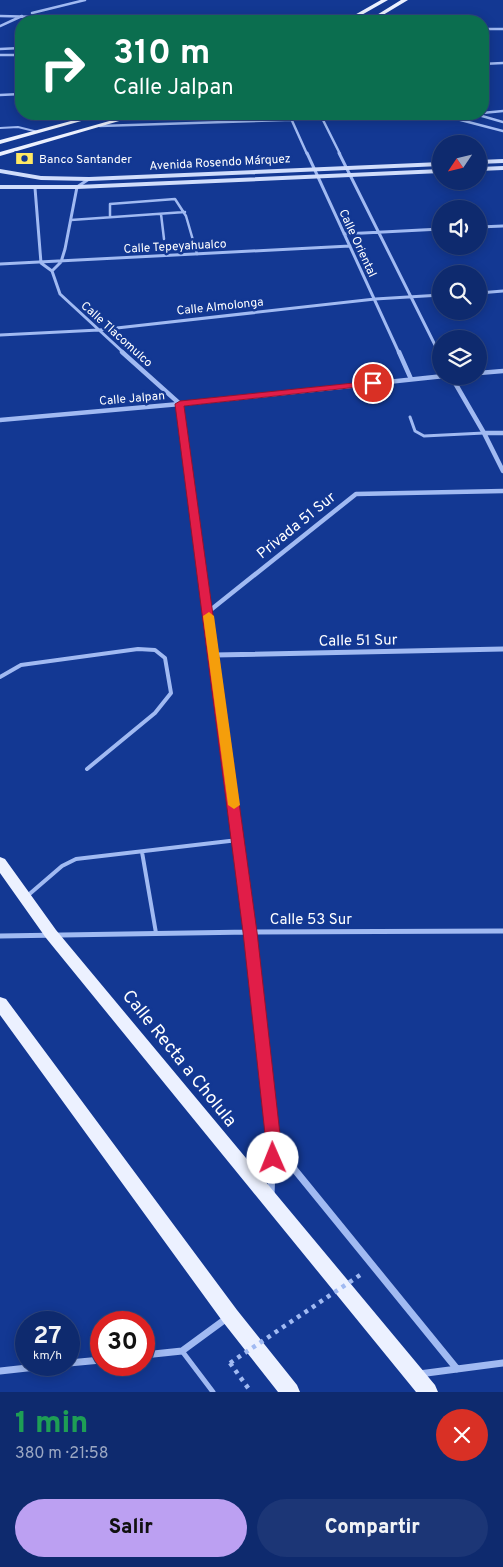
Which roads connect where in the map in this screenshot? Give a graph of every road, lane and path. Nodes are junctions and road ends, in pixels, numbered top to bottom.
1 (85, 0) edge
2 (385, 0) edge
3 (405, 0) edge
4 (15, 15) edge
5 (25, 15) edge
6 (358, 15) edge
7 (380, 15) edge
8 (0, 16) edge
9 (15, 19) edge
10 (0, 26) edge
11 (503, 29) edge
12 (489, 30) edge
13 (0, 48) edge
14 (15, 48) edge
15 (0, 55) edge
16 (15, 55) edge
17 (503, 63) edge
18 (489, 64) edge
19 (15, 94) edge
20 (0, 95) edge
21 (503, 111) edge
22 (489, 112) edge
23 (489, 118) edge
24 (81, 120) edge
25 (120, 120) edge
26 (292, 120) joint
27 (323, 120) edge
28 (460, 120) edge
29 (503, 122) edge
30 (100, 126) junction
31 (0, 128) edge
32 (503, 131) edge
33 (38, 132) junction
34 (0, 142) edge
35 (0, 154) edge
36 (503, 161) edge
37 (488, 162) edge
38 (432, 164) edge
39 (347, 168) junction
40 (503, 168) edge
41 (315, 169) junction
42 (488, 169) edge
43 (0, 171) edge
44 (432, 172) edge
45 (351, 176) junction
46 (318, 177) junction
47 (89, 179) junction
48 (0, 187) edge
49 (78, 187) junction
50 (35, 188) junction
51 (185, 212) junction
52 (161, 214) junction
53 (110, 217) junction
54 (71, 220) junction
55 (503, 226) edge
56 (487, 227) edge
57 (432, 229) edge
58 (378, 232) junction
59 (344, 234) junction
60 (164, 238) dead end
61 (350, 246) junction
62 (197, 254) junction
63 (62, 262) junction
64 (41, 263) junction
65 (0, 264) edge
66 (52, 271) junction
67 (503, 292) edge
68 (487, 293) edge
69 (432, 295) edge
70 (410, 296) junction
71 (375, 299) junction
72 (98, 330) junction
73 (0, 335) edge
74 (432, 339) edge
75 (503, 371) edge
76 (487, 372) edge
77 (432, 377) edge
78 (412, 379) junction
79 (456, 385) edge
80 (180, 404) junction
81 (410, 417) dead end
82 (0, 420) edge
83 (503, 432) edge
84 (484, 433) junction
85 (503, 471) edge
86 (503, 491) edge
87 (208, 612) junction
88 (503, 649) edge
89 (214, 655) junction
90 (0, 677) edge
91 (87, 769) dead end
92 (238, 840) junction
93 (142, 852) junction
94 (0, 862) edge
95 (25, 899) junction
96 (503, 931) edge
97 (250, 932) junction
98 (156, 933) junction
99 (51, 934) junction
100 (0, 936) edge
101 (0, 1003) edge
102 (273, 1143) junction
103 (271, 1203) junction
104 (363, 1273) dead end
105 (230, 1316) junction
106 (182, 1351) junction
107 (155, 1354) edge
108 (503, 1363) edge
109 (15, 1369) edge
110 (458, 1369) junction
111 (0, 1371) edge
112 (414, 1375) junction
113 (213, 1392) edge
114 (251, 1392) edge
115 (290, 1392) edge
116 (428, 1392) edge

1 - 5 street
2 - 6 main road
3 - 7 main road
4 - 8 street
9 - 10 street
11 - 12 street
13 - 14 street
15 - 16 street
17 - 18 street
19 - 20 street
21 - 22 street
23 - 29 street
24 - 33 main road
25 - 30 main road
26 - 30 street
26 - 41 street, Calle Oriental
27 - 39 street, Calle Oriental
28 - 32 street
30 - 35 main road
31 - 33 lane
33 - 34 main road
36 - 37 main road
38 - 39 main road, Avenida Rosendo Márquez
39 - 41 main road, Avenida Rosendo Márquez
39 - 45 street, Calle Oriental
40 - 42 main road
41 - 46 street, Calle Oriental
41 - 47 main road, Avenida Rosendo Márquez
43 - 47 main road, Avenida Rosendo Márquez
44 - 45 main road, Avenida Rosendo Márquez
45 - 46 main road, Avenida Rosendo Márquez
45 - 58 street, Calle Oriental
46 - 49 main road, Avenida Rosendo Márquez
46 - 59 street, Calle Oriental
47 - 49 street
48 - 50 main road, Avenida Rosendo Márquez
49 - 50 main road, Avenida Rosendo Márquez
49 - 54 street
50 - 64 street
51 - 52 lane
51 - 53 lane
51 - 62 lane
52 - 53 lane
52 - 60 lane
53 - 54 lane
54 - 63 street
55 - 56 street
57 - 58 street
58 - 59 street
58 - 70 street, Calle Oriental
59 - 61 street, Calle Oriental
61 - 62 street, Calle Tepeyahualco
61 - 71 street, Calle Oriental
62 - 63 street, Calle Tepeyahualco
63 - 64 street, Calle Tepeyahualco
63 - 66 street
64 - 65 street, Calle Tepeyahualco
64 - 66 street
66 - 72 street, Calle Tlacomulco
67 - 68 street
69 - 70 street, Calle Almolonga
70 - 71 street, Calle Almolonga
70 - 74 street, Calle Oriental
71 - 72 street, Calle Almolonga
71 - 78 street, Calle Oriental
72 - 73 street, Calle Almolonga
72 - 80 street, Calle Tlacomulco
75 - 76 street
77 - 78 street, Calle Jalpan
78 - 80 street, Calle Jalpan
79 - 84 street
80 - 82 street, Calle Jalpan
80 - 87 street
81 - 84 lane
83 - 84 street
84 - 85 street
86 - 87 street, Privada 51 Sur
87 - 89 street
88 - 89 street, Calle 51 Sur
89 - 92 street
90 - 91 lane
92 - 93 lane
92 - 97 street
93 - 95 lane
93 - 98 lane
94 - 95 main road, Calle Recta a Cholula
95 - 99 main road, Calle Recta a Cholula
96 - 97 street, Calle 53 Sur
97 - 98 street, Calle 53 Sur
97 - 102 street
98 - 99 street, Calle 53 Sur
99 - 100 street, Calle 53 Sur
99 - 103 main road, Calle Recta a Cholula
101 - 105 main road
102 - 103 street
102 - 110 street
103 - 112 main road, Calle Recta a Cholula
104 - 114 path, bridge
105 - 106 street
105 - 115 main road
106 - 107 street
106 - 113 lane
108 - 110 street
109 - 111 street
110 - 112 street
112 - 116 main road, Calle Recta a Cholula

